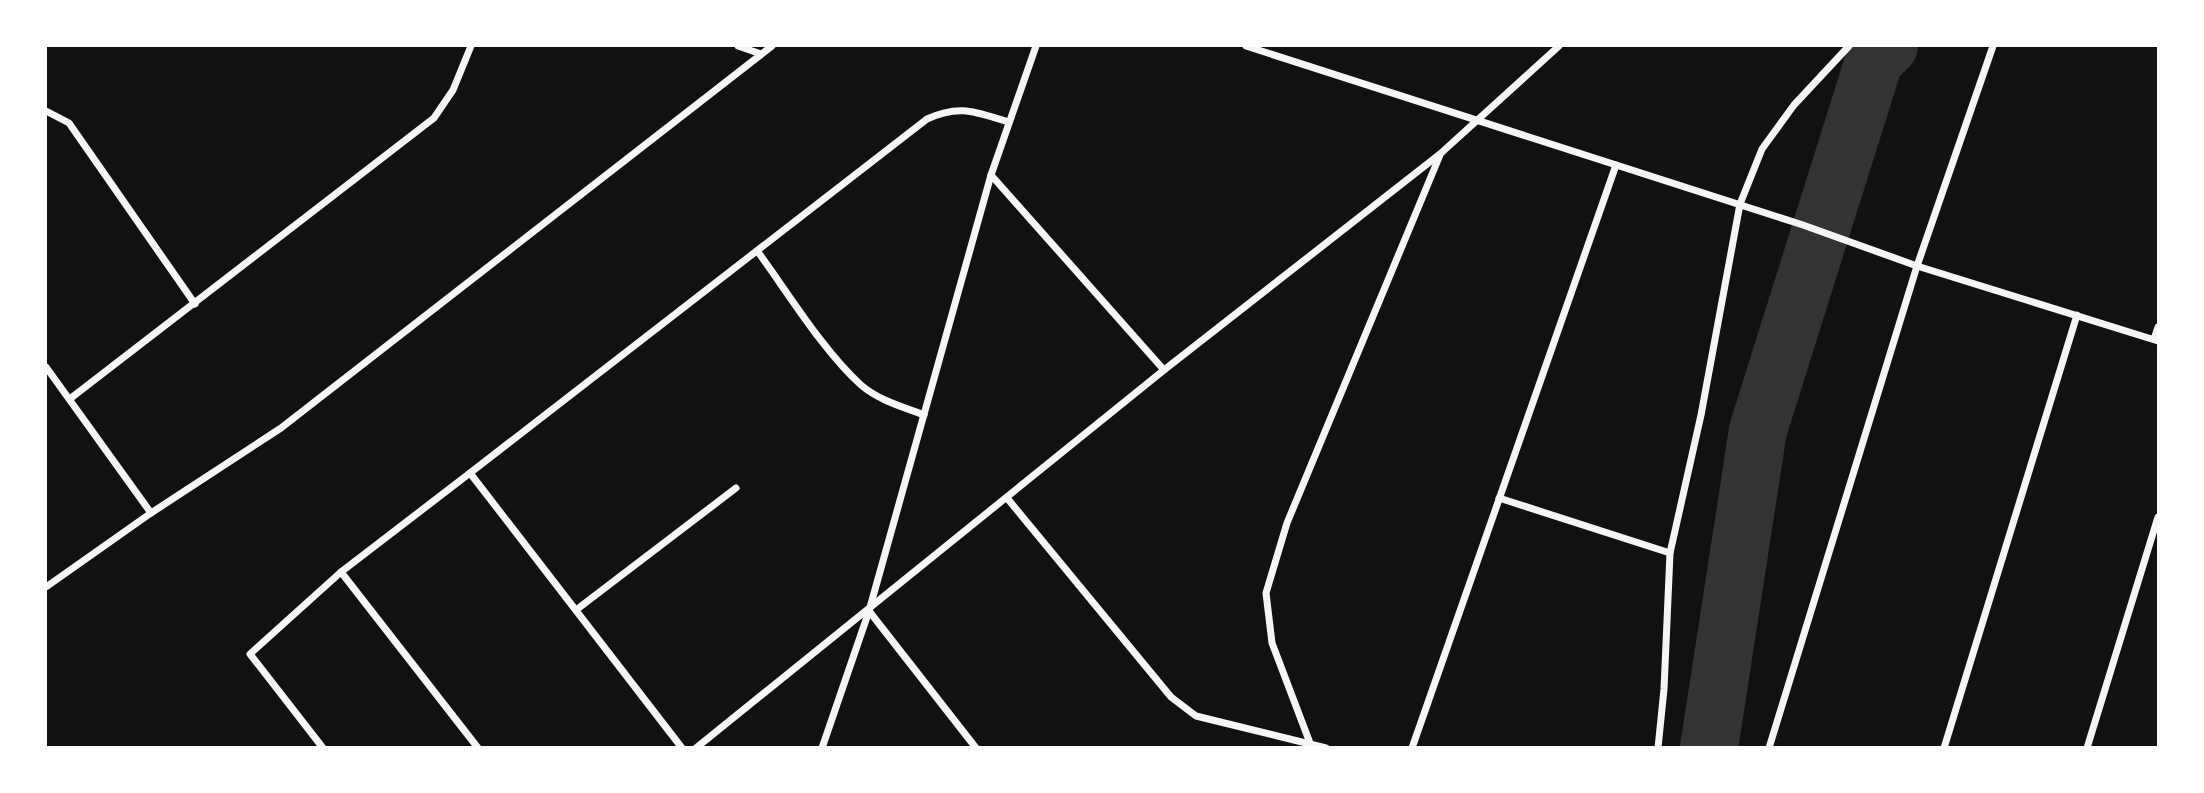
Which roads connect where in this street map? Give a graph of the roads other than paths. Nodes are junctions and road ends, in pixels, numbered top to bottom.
1 (471, 46) edge
2 (738, 46) edge
3 (772, 46) edge
4 (1036, 46) edge
5 (1249, 46) edge
6 (1559, 46) edge
7 (1849, 46) edge
8 (1993, 46) edge
9 (761, 54) junction
10 (46, 111) edge
11 (1476, 120) junction
12 (1009, 122) junction
13 (1440, 154) junction
14 (1616, 165) junction
15 (991, 175) junction
16 (1740, 204) junction
17 (758, 252) junction
18 (1916, 265) junction
19 (195, 304) junction
20 (2077, 314) junction
21 (2158, 327) edge
22 (2156, 340) edge
23 (46, 366) edge
24 (1164, 370) junction
25 (71, 398) junction
26 (924, 415) junction
27 (470, 473) junction
28 (736, 488) dead end
29 (1007, 498) junction
30 (1499, 498) junction
31 (151, 513) junction
32 (2158, 517) edge
33 (1670, 554) junction
34 (341, 572) junction
35 (46, 587) edge
36 (576, 610) junction
37 (869, 611) junction
38 (1310, 743) junction
39 (323, 747) edge
40 (478, 747) edge
41 (682, 747) edge
42 (696, 747) edge
43 (822, 747) edge
44 (976, 747) edge
45 (1326, 747) edge
46 (1412, 747) edge
47 (1658, 747) edge
48 (1769, 747) edge
49 (1944, 747) edge
50 (2087, 747) edge

1 - 19 street
2 - 9 street
3 - 9 street
4 - 12 street
5 - 11 street
6 - 11 street
7 - 16 street
8 - 18 street
9 - 31 street
10 - 19 street
11 - 13 street
11 - 14 street
12 - 15 street
12 - 17 street
13 - 24 street
13 - 38 street
14 - 16 street
14 - 30 street
15 - 24 street
15 - 26 street
16 - 18 street
16 - 33 street
17 - 26 street
17 - 27 street
18 - 20 street
18 - 48 street
19 - 25 street
20 - 22 street
20 - 49 street
21 - 22 street
23 - 25 street
24 - 29 street
25 - 31 street
26 - 37 street
27 - 34 street
27 - 36 street
28 - 36 street
29 - 37 street
29 - 38 street
30 - 33 street
30 - 46 street
31 - 35 street
32 - 50 street
33 - 47 street
34 - 39 street
34 - 40 street
36 - 41 street
37 - 42 street
37 - 43 street
37 - 44 street
38 - 45 street

